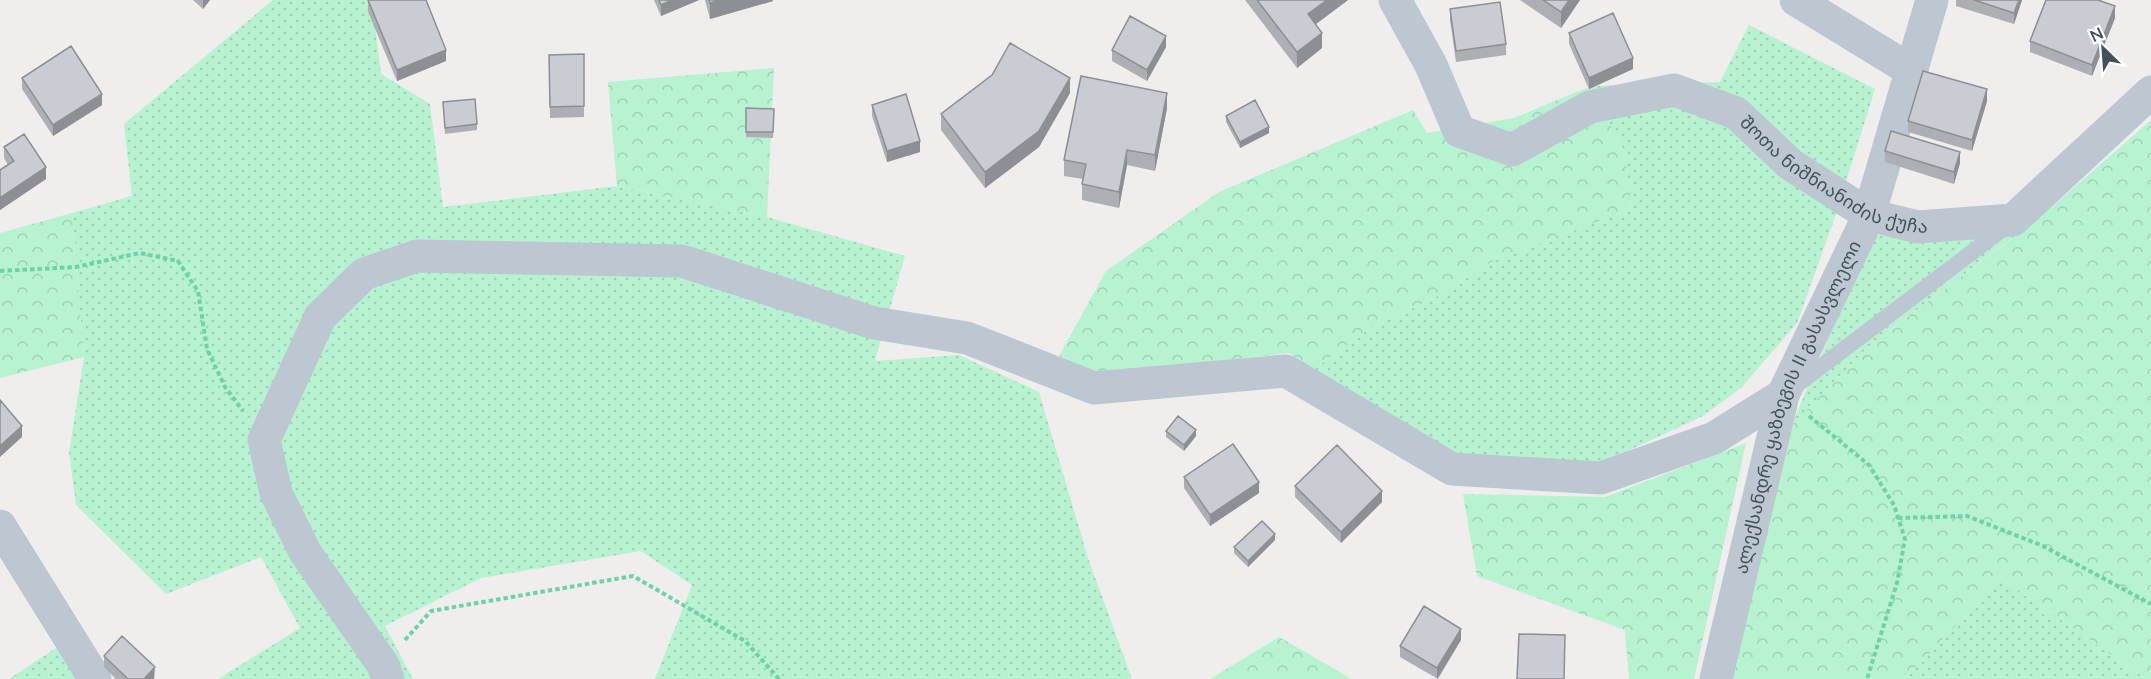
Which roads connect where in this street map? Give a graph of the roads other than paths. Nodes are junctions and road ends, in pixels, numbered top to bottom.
1 (1395, 0) edge
2 (1796, 0) edge
3 (1932, 0) edge
4 (1912, 71) junction
5 (2151, 92) edge
6 (1869, 215) junction
7 (2013, 220) junction
8 (1783, 395) junction
9 (0, 526) edge
10 (379, 674) edge
11 (95, 679) edge
12 (1716, 679) edge

1 - 6 street, შოთა ნიშნიანიძის ქუჩა
2 - 4 street
3 - 4 street, ალექსანდრე ყაზბეგის II გასასვლელი
4 - 6 street, ალექსანდრე ყაზბეგის II გასასვლელი
5 - 7 street
6 - 7 street, შოთა ნიშნიანიძის ქუჩა
6 - 8 street, ალექსანდრე ყაზბეგის II გასასვლელი
7 - 8 lane
8 - 10 street
8 - 12 street, ალექსანდრე ყაზბეგის II გასასვლელი
9 - 11 street

